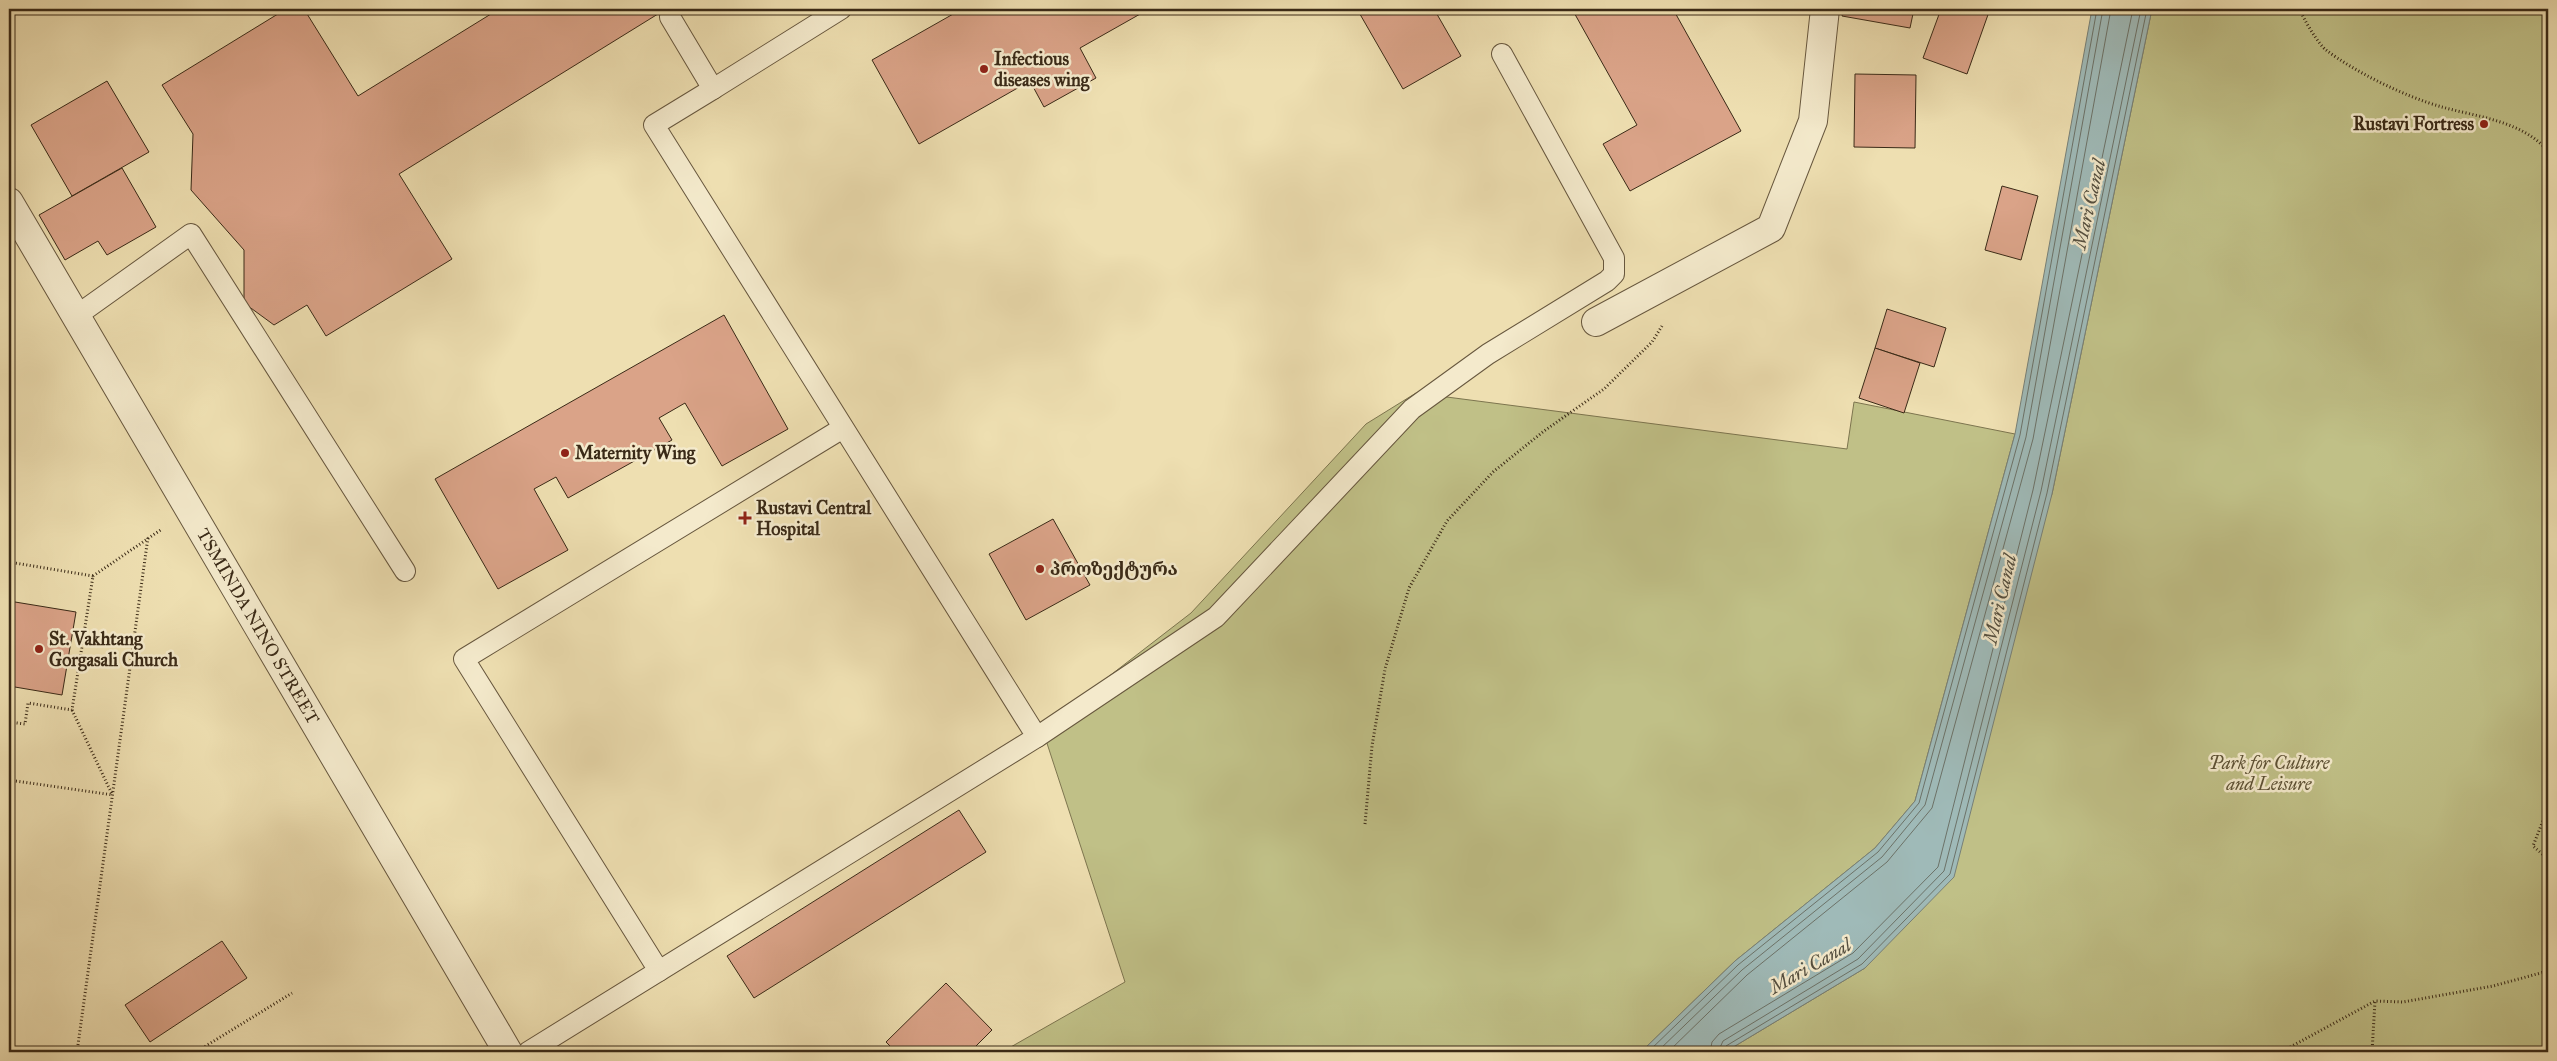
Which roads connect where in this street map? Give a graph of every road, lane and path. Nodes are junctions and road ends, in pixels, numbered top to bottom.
1 (841, 9) edge
2 (1825, 9) edge
3 (2300, 9) edge
4 (670, 17) dead end
5 (1502, 54) dead end
6 (713, 89) junction
7 (2548, 151) edge
8 (9, 202) edge
9 (1684, 275) junction
10 (76, 316) junction
11 (1596, 322) dead end
12 (843, 428) junction
13 (190, 511) junction
14 (148, 537) junction
15 (9, 562) edge
16 (404, 571) dead end
17 (93, 576) junction
18 (72, 710) junction
19 (9, 722) edge
20 (1037, 737) junction
21 (9, 780) edge
22 (113, 795) junction
23 (2548, 808) edge
24 (1365, 824) dead end
25 (2548, 859) edge
26 (659, 971) junction
27 (2548, 971) edge
28 (292, 993) dead end
29 (2375, 1001) junction
30 (77, 1052) edge
31 (196, 1052) edge
32 (508, 1052) edge
33 (528, 1052) edge
34 (2281, 1052) edge
35 (2372, 1052) edge

1 - 6 lane
2 - 9 street
3 - 7 path
4 - 6 lane
5 - 20 lane
6 - 12 lane
8 - 10 street, TSMINDA NINO STREET
9 - 11 street
9 - 24 path
10 - 13 street, TSMINDA NINO STREET
10 - 16 lane
12 - 20 lane
12 - 26 lane
13 - 14 path
13 - 32 street, TSMINDA NINO STREET
14 - 17 path
14 - 22 path
15 - 17 path
17 - 18 path
18 - 19 path
18 - 22 path
20 - 26 lane
21 - 22 path
22 - 30 path
23 - 25 path
26 - 33 lane
27 - 29 path
28 - 31 path
29 - 34 path
29 - 35 path

